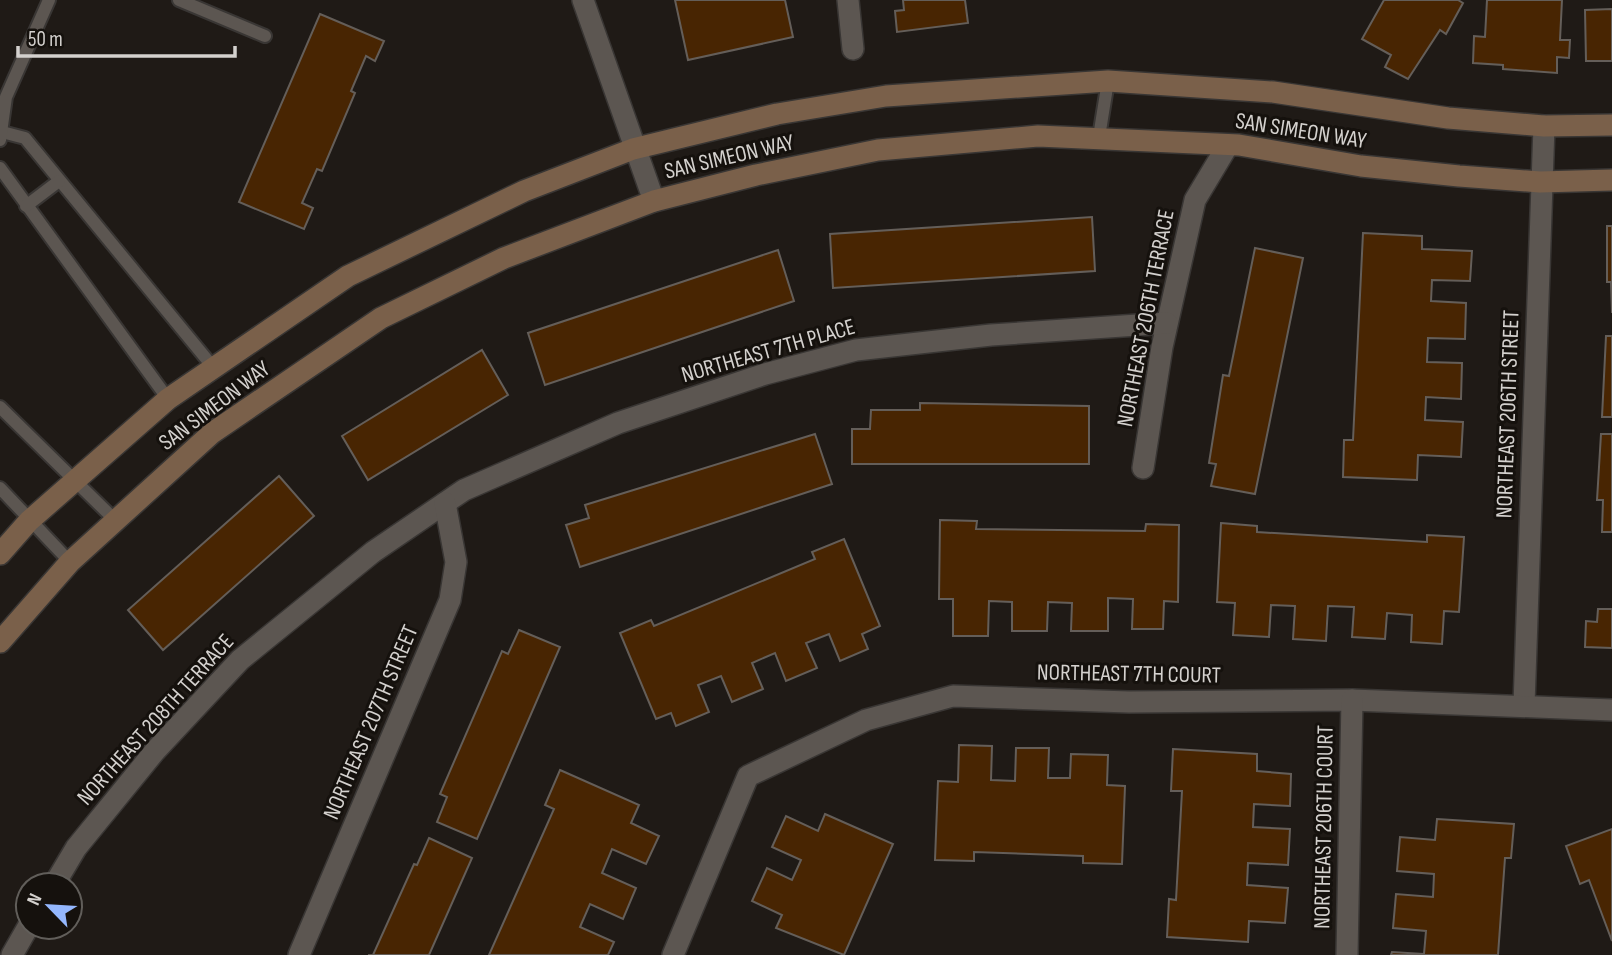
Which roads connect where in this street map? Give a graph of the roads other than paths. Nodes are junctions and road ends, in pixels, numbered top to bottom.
1 (50, 0) edge
2 (179, 0) edge
3 (583, 0) edge
4 (848, 0) edge
5 (265, 36) dead end
6 (853, 48) dead end
7 (1108, 82) junction
8 (1612, 125) edge
9 (1544, 126) junction
10 (1, 137) edge
11 (1099, 137) junction
12 (1228, 145) junction
13 (633, 149) junction
14 (0, 168) edge
15 (1612, 180) edge
16 (59, 181) junction
17 (1541, 182) junction
18 (654, 201) junction
19 (26, 206) junction
20 (1167, 323) junction
21 (214, 367) junction
22 (168, 399) junction
23 (0, 407) edge
24 (1143, 468) dead end
25 (76, 479) junction
26 (0, 488) edge
27 (445, 502) junction
28 (114, 519) junction
29 (29, 521) junction
30 (0, 554) edge
31 (70, 562) junction
32 (0, 642) edge
33 (1352, 700) junction
34 (1524, 705) junction
35 (1612, 710) edge
36 (62, 871) edge
37 (299, 955) edge
38 (674, 955) edge
39 (1347, 955) edge

1 - 10 lane
2 - 5 lane
3 - 13 street
4 - 6 street
7 - 9 street, SAN SIMEON WAY
7 - 11 lane
7 - 13 street, SAN SIMEON WAY
8 - 9 street, SAN SIMEON WAY
9 - 17 street, NORTHEAST 206TH STREET
10 - 16 lane
11 - 12 street, SAN SIMEON WAY
11 - 18 street, SAN SIMEON WAY
12 - 17 street, SAN SIMEON WAY
12 - 20 street, NORTHEAST 206TH TERRACE
13 - 18 street
13 - 21 street, SAN SIMEON WAY
14 - 19 lane
15 - 17 street, SAN SIMEON WAY
16 - 19 lane
16 - 21 lane
17 - 34 street, NORTHEAST 206TH STREET
18 - 28 street, SAN SIMEON WAY
19 - 22 lane
20 - 24 street, NORTHEAST 206TH TERRACE
20 - 27 street, NORTHEAST 7TH PLACE
21 - 22 street, SAN SIMEON WAY
22 - 25 street, SAN SIMEON WAY
23 - 25 lane
25 - 28 lane
25 - 29 street, SAN SIMEON WAY
26 - 29 lane
27 - 36 street, NORTHEAST 208TH TERRACE
27 - 37 street, NORTHEAST 207TH STREET
28 - 31 street, SAN SIMEON WAY
29 - 30 street, SAN SIMEON WAY
29 - 31 lane
31 - 32 street, SAN SIMEON WAY
33 - 34 street, NORTHEAST 7TH COURT
33 - 38 street, NORTHEAST 7TH COURT
33 - 39 street, NORTHEAST 206TH COURT
34 - 35 street, NORTHEAST 7TH COURT

